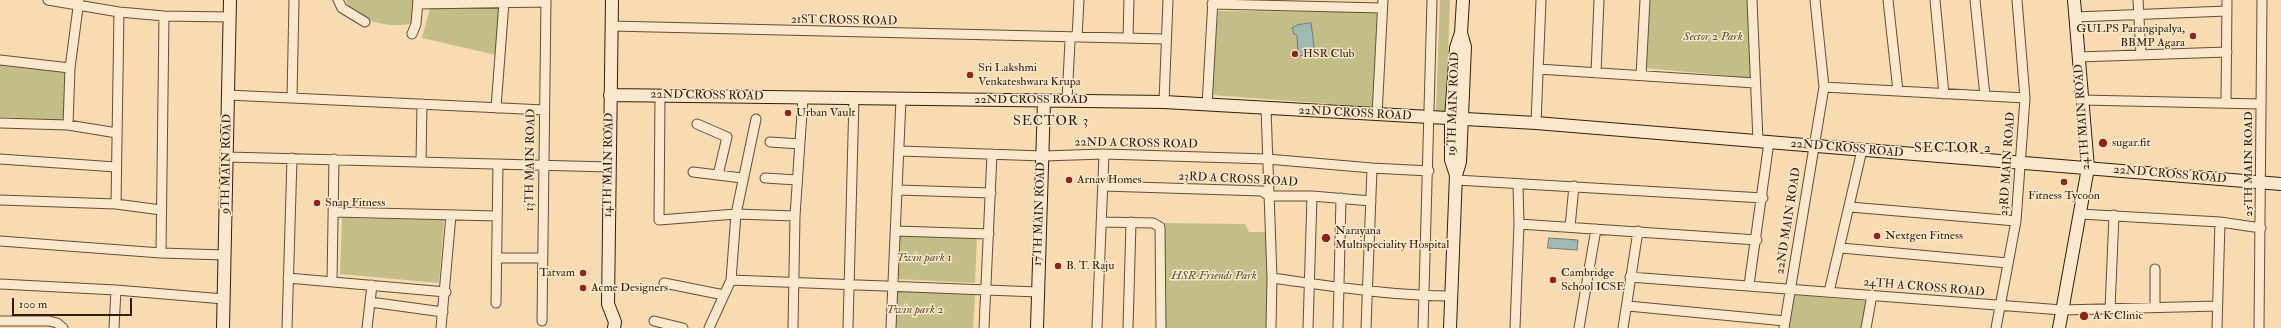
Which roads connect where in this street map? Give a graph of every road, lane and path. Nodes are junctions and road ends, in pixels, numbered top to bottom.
1 (48, 0) edge
2 (230, 0) edge
3 (294, 0) edge
4 (338, 0) edge
5 (612, 0) edge
6 (1079, 0) edge
7 (1129, 0) edge
8 (1168, 0) edge
9 (1432, 0) edge
10 (1463, 0) edge
11 (1541, 0) edge
12 (1599, 0) edge
13 (1645, 0) edge
14 (1752, 0) edge
15 (1815, 0) edge
16 (1888, 0) edge
17 (1935, 0) edge
18 (1975, 0) edge
19 (2017, 0) edge
20 (2074, 0) edge
21 (2138, 0) edge
22 (2227, 0) edge
23 (2262, 0) edge
24 (546, 1) edge
25 (79, 2) edge
26 (418, 2) edge
27 (504, 2) junction
28 (1212, 2) edge
29 (1382, 4) edge
30 (2227, 11) junction
31 (119, 12) junction
32 (2139, 14) junction
33 (164, 16) junction
34 (230, 17) junction
35 (2075, 17) junction
36 (365, 22) dead end
37 (611, 26) junction
38 (412, 34) dead end
39 (1128, 38) junction
40 (1073, 39) junction
41 (1166, 39) junction
42 (2227, 52) junction
43 (2140, 55) junction
44 (2078, 57) junction
45 (0, 60) edge
46 (70, 68) junction
47 (1538, 69) junction
48 (1596, 73) junction
49 (1641, 76) junction
50 (1756, 83) junction
51 (1824, 87) junction
52 (1898, 92) junction
53 (1944, 94) junction
54 (228, 95) junction
55 (610, 95) junction
56 (660, 96) junction
57 (1985, 96) junction
58 (292, 98) junction
59 (803, 98) junction
60 (854, 98) junction
61 (2025, 98) junction
62 (901, 99) junction
63 (1067, 100) junction
64 (2082, 100) junction
65 (1044, 101) junction
66 (1164, 102) junction
67 (2226, 102) junction
68 (422, 104) junction
69 (2261, 104) junction
70 (1208, 105) junction
71 (496, 108) junction
72 (1266, 108) junction
73 (544, 110) junction
74 (1378, 115) junction
75 (1429, 118) junction
76 (756, 119) dead end
77 (1456, 119) junction
78 (0, 124) edge
79 (697, 124) dead end
80 (1536, 124) junction
81 (68, 125) junction
82 (117, 133) junction
83 (770, 142) dead end
84 (1763, 142) junction
85 (800, 144) junction
86 (1813, 146) junction
87 (1862, 150) junction
88 (900, 151) junction
89 (992, 154) junction
90 (1104, 154) junction
91 (227, 156) junction
92 (1042, 156) junction
93 (292, 158) junction
94 (0, 159) edge
95 (334, 159) junction
96 (1267, 159) junction
97 (421, 162) junction
98 (2019, 163) junction
99 (498, 164) junction
100 (543, 165) junction
101 (116, 167) junction
102 (609, 167) junction
103 (1372, 168) junction
104 (2088, 168) junction
105 (1429, 171) junction
106 (693, 172) dead end
107 (718, 175) junction
108 (742, 178) junction
109 (765, 178) dead end
110 (1456, 178) junction
111 (797, 180) junction
112 (2261, 182) junction
113 (1518, 184) junction
114 (2281, 184) edge
115 (1103, 186) junction
116 (1574, 186) junction
117 (898, 190) junction
118 (991, 193) junction
119 (1269, 196) junction
120 (1312, 196) junction
121 (1341, 198) junction
122 (1762, 198) junction
123 (0, 200) edge
124 (1371, 201) junction
125 (116, 204) junction
126 (1850, 207) junction
127 (162, 210) junction
128 (333, 212) junction
129 (736, 214) junction
130 (2080, 214) junction
131 (451, 215) junction
132 (2114, 215) junction
133 (498, 216) junction
134 (795, 216) junction
135 (2016, 221) junction
136 (1101, 222) junction
137 (1131, 222) junction
138 (2220, 222) junction
139 (1519, 224) junction
140 (1570, 227) junction
141 (2261, 228) junction
142 (1596, 229) junction
143 (896, 231) junction
144 (1638, 231) junction
145 (989, 234) junction
146 (1757, 240) junction
147 (0, 241) edge
148 (1841, 248) junction
149 (161, 253) junction
150 (225, 255) junction
151 (497, 258) junction
152 (542, 258) junction
153 (2008, 263) junction
154 (2155, 269) dead end
155 (1630, 277) junction
156 (288, 278) junction
157 (1272, 278) junction
158 (731, 280) junction
159 (332, 281) junction
160 (664, 283) dead end
161 (794, 283) junction
162 (1310, 283) junction
163 (0, 284) edge
164 (850, 284) junction
165 (372, 285) junction
166 (893, 285) junction
167 (1750, 286) junction
168 (1340, 287) junction
169 (1790, 288) junction
170 (986, 289) junction
171 (116, 290) junction
172 (1368, 290) junction
173 (446, 292) junction
174 (1038, 292) junction
175 (1828, 292) junction
176 (724, 295) junction
177 (1872, 295) junction
178 (1425, 296) junction
179 (1451, 296) junction
180 (224, 299) junction
181 (370, 302) junction
182 (496, 304) dead end
183 (1628, 306) junction
184 (2001, 306) junction
185 (2217, 306) junction
186 (2155, 307) junction
187 (2110, 308) junction
188 (2062, 310) junction
189 (443, 312) junction
190 (542, 321) dead end
191 (654, 321) dead end
192 (0, 322) edge
193 (1784, 325) edge
194 (63, 328) edge
195 (114, 328) edge
196 (223, 328) edge
197 (289, 328) edge
198 (367, 328) edge
199 (441, 328) edge
200 (614, 328) edge
201 (683, 328) edge
202 (709, 328) edge
203 (793, 328) edge
204 (848, 328) edge
205 (891, 328) edge
206 (984, 328) edge
207 (1037, 328) edge
208 (1097, 328) edge
209 (1128, 328) edge
210 (1161, 328) edge
211 (1271, 328) edge
212 (1308, 328) edge
213 (1338, 328) edge
214 (1366, 328) edge
215 (1423, 328) edge
216 (1450, 328) edge
217 (1515, 328) edge
218 (1579, 328) edge
219 (1623, 328) edge
220 (1866, 328) edge
221 (1996, 328) edge
222 (2059, 328) edge
223 (2217, 328) edge
224 (2259, 328) edge

1 - 25 street
2 - 34 street, 9TH MAIN ROAD
3 - 58 street
4 - 36 street
5 - 37 street, 14TH MAIN ROAD
6 - 40 street
7 - 39 street
8 - 41 street
9 - 75 street
10 - 77 street, 19TH MAIN ROAD
11 - 47 street
12 - 48 street
13 - 49 street
14 - 50 street
15 - 51 street, 22ND MAIN ROAD
16 - 52 street
17 - 53 street
18 - 57 street
19 - 61 street, 23RD MAIN ROAD
20 - 35 street, 24TH MAIN ROAD
21 - 32 street
22 - 30 street
23 - 69 street, 25TH MAIN ROAD
24 - 27 street
24 - 73 street, 13TH MAIN ROAD
25 - 31 street
25 - 46 street
26 - 27 street
26 - 38 street
27 - 71 street
28 - 29 street
28 - 70 street
29 - 74 street
30 - 32 street
30 - 42 street
31 - 33 street
31 - 82 street
32 - 35 street
32 - 43 street
33 - 34 street
33 - 127 street
34 - 54 street, 9TH MAIN ROAD
35 - 44 street, 24TH MAIN ROAD
37 - 40 street, 21ST CROSS ROAD
37 - 55 street, 14TH MAIN ROAD
39 - 40 street, 21ST CROSS ROAD
39 - 41 street, 21ST CROSS ROAD
40 - 63 street
41 - 66 street
42 - 43 street
42 - 67 street
43 - 44 street
44 - 64 street, 24TH MAIN ROAD
45 - 46 street
46 - 81 street
47 - 48 street
47 - 80 street
48 - 49 street
49 - 50 street
50 - 84 street
51 - 52 street
51 - 86 street, 22ND MAIN ROAD
52 - 53 street
53 - 57 street
54 - 58 street
54 - 91 street, 9TH MAIN ROAD
55 - 56 street, 22ND CROSS ROAD
55 - 102 street, 14TH MAIN ROAD
56 - 59 street, 22ND CROSS ROAD
56 - 129 street
57 - 61 street
58 - 68 street
59 - 60 street, 22ND CROSS ROAD
59 - 85 street
60 - 62 street, 22ND CROSS ROAD
60 - 164 street
61 - 98 street, 23RD MAIN ROAD
62 - 65 street, 22ND CROSS ROAD
62 - 88 street
63 - 65 street, 22ND CROSS ROAD
63 - 66 street, 22ND CROSS ROAD
64 - 67 street
64 - 104 street, 24TH MAIN ROAD
65 - 92 street, 17TH MAIN ROAD
66 - 70 street, 22ND CROSS ROAD
67 - 69 street
68 - 71 street
68 - 97 street
69 - 112 street, 25TH MAIN ROAD
70 - 72 street, 22ND CROSS ROAD
71 - 73 street
72 - 74 street, 22ND CROSS ROAD
72 - 96 street
73 - 100 street, 13TH MAIN ROAD
74 - 75 street, 22ND CROSS ROAD
75 - 77 street, 22ND CROSS ROAD
75 - 105 street
76 - 108 street
77 - 80 street, 22ND CROSS ROAD
77 - 110 street, 19TH MAIN ROAD
78 - 81 street
79 - 107 street
80 - 84 street, 22ND CROSS ROAD
81 - 82 street
82 - 101 street
83 - 85 street
84 - 86 street, 22ND CROSS ROAD
84 - 122 street
85 - 111 street
86 - 87 street, 22ND CROSS ROAD
86 - 169 street, 22ND MAIN ROAD
87 - 98 street, 22ND CROSS ROAD
87 - 126 street
88 - 89 street, 22ND A CROSS ROAD
88 - 117 street
89 - 92 street, 22ND A CROSS ROAD
89 - 118 street
90 - 92 street, 22ND A CROSS ROAD
90 - 96 street, 22ND A CROSS ROAD
90 - 115 street
91 - 93 street
91 - 150 street, 9TH MAIN ROAD
92 - 174 street, 17TH MAIN ROAD
93 - 95 street
93 - 156 street
94 - 101 street
95 - 97 street
95 - 128 street
96 - 103 street, 22ND A CROSS ROAD
96 - 119 street
97 - 99 street
98 - 104 street, 22ND CROSS ROAD
98 - 135 street, 23RD MAIN ROAD
99 - 100 street
99 - 133 street
100 - 102 street
100 - 152 street, 13TH MAIN ROAD
101 - 125 street
102 - 200 street, 14TH MAIN ROAD
103 - 105 street, 22ND A CROSS ROAD
103 - 124 street
104 - 112 street, 22ND CROSS ROAD
104 - 130 street, 24TH MAIN ROAD
105 - 178 street
106 - 107 street
107 - 108 street
108 - 129 street
109 - 111 street
110 - 113 street
110 - 179 street, 19TH MAIN ROAD
111 - 134 street
112 - 114 street, 22ND CROSS ROAD
112 - 141 street, 25TH MAIN ROAD
113 - 116 street
113 - 139 street
115 - 119 street, 23RD A CROSS ROAD
115 - 136 street
116 - 122 street
116 - 140 street
117 - 118 street
117 - 143 street
118 - 145 street
119 - 120 street, 23RD A CROSS ROAD
119 - 157 street
120 - 121 street, 23RD A CROSS ROAD
120 - 162 street
121 - 124 street, 23RD A CROSS ROAD
121 - 168 street
122 - 146 street
123 - 125 street
124 - 172 street
125 - 127 street
126 - 135 street
126 - 148 street
127 - 149 street
128 - 131 street
128 - 159 street
129 - 134 street
129 - 158 street
130 - 132 street
130 - 188 street, 24TH MAIN ROAD
131 - 133 street
131 - 173 street
132 - 138 street
132 - 187 street
133 - 151 street
134 - 161 street
135 - 153 street, 23RD MAIN ROAD
136 - 137 street
136 - 208 street
137 - 209 street
137 - 210 street
138 - 141 street
138 - 185 street
139 - 140 street
139 - 217 street
140 - 142 street
141 - 224 street, 25TH MAIN ROAD
142 - 144 street
142 - 218 street
143 - 145 street
143 - 166 street
144 - 146 street
144 - 155 street
145 - 170 street
146 - 167 street
147 - 149 street
148 - 153 street
148 - 175 street
149 - 150 street
150 - 180 street, 9TH MAIN ROAD
151 - 152 street
151 - 182 street
152 - 190 street, 13TH MAIN ROAD
153 - 184 street, 23RD MAIN ROAD
154 - 186 street
155 - 167 street, 24TH A CROSS ROAD
155 - 183 street
156 - 159 street
156 - 197 street
157 - 162 street
157 - 211 street
158 - 161 street
158 - 176 street
159 - 165 street
160 - 176 street
161 - 164 street
161 - 203 street
162 - 168 street
162 - 212 street
163 - 171 street
164 - 166 street
164 - 204 street
165 - 173 street
165 - 181 street
166 - 170 street
166 - 205 street
167 - 169 street, 24TH A CROSS ROAD
168 - 172 street
168 - 213 street
169 - 175 street, 24TH A CROSS ROAD
169 - 193 street, 22ND MAIN ROAD
170 - 174 street
170 - 206 street
171 - 180 street
171 - 195 street
172 - 178 street
172 - 214 street
173 - 189 street
174 - 207 street, 17TH MAIN ROAD
175 - 177 street, 24TH A CROSS ROAD
176 - 202 street
177 - 184 street, 24TH A CROSS ROAD
177 - 220 street
178 - 179 street
178 - 215 street
179 - 216 street, 19TH MAIN ROAD
180 - 196 street, 9TH MAIN ROAD
181 - 189 street
181 - 198 street
183 - 193 street
183 - 219 street
184 - 188 street, 24TH A CROSS ROAD
184 - 221 street, 23RD MAIN ROAD
185 - 186 street, 24TH A CROSS ROAD
185 - 223 street
186 - 187 street, 24TH A CROSS ROAD
187 - 188 street, 24TH A CROSS ROAD
188 - 222 street, 24TH MAIN ROAD
189 - 199 street
191 - 201 street
192 - 194 street

